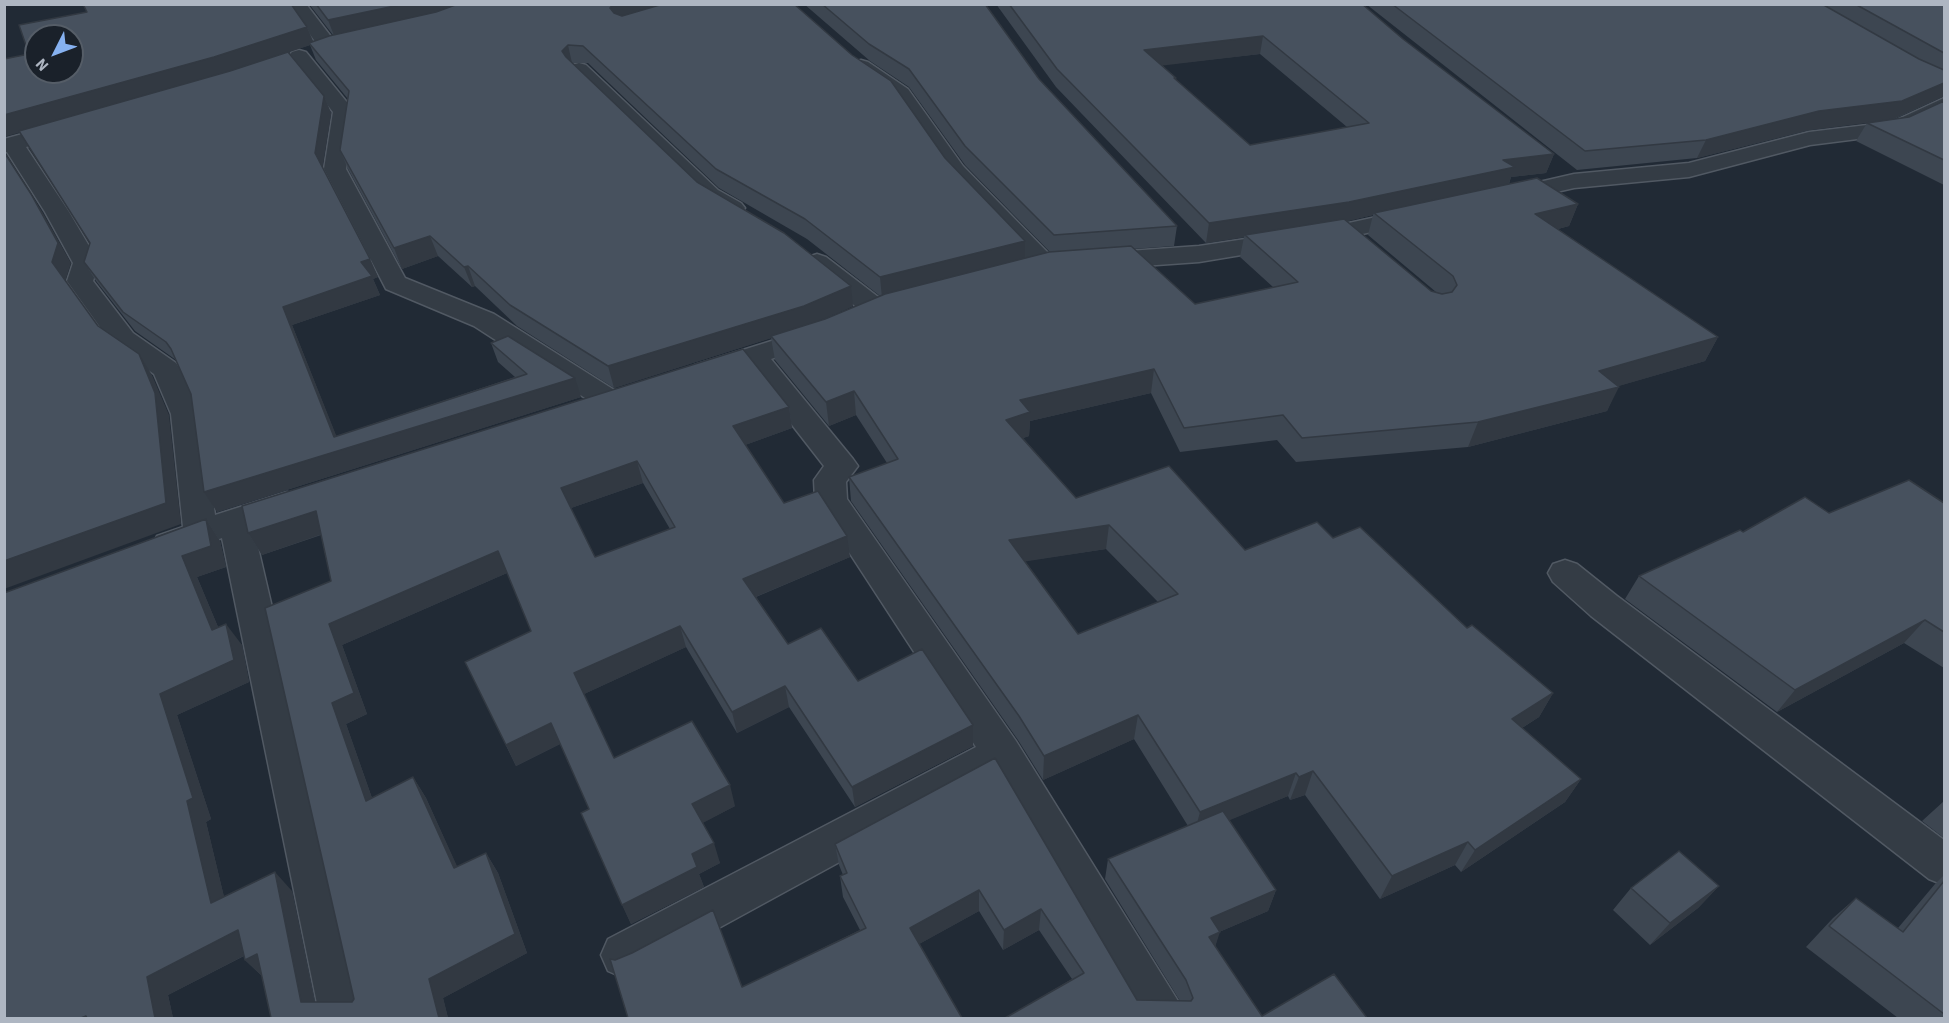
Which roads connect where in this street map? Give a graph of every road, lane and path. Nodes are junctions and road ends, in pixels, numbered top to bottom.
1 (297, 4) edge
2 (845, 52) edge
3 (579, 69) edge
4 (1944, 104) edge
5 (82, 124) edge
6 (9, 145) edge
7 (1482, 201) edge
8 (1436, 211) edge
9 (748, 218) edge
10 (1344, 231) junction
11 (797, 246) edge
12 (1371, 254) edge
13 (1046, 265) junction
14 (1013, 274) edge
15 (754, 356) junction
16 (676, 380) edge
17 (575, 411) edge
18 (315, 494) edge
19 (218, 527) junction
20 (146, 554) edge
21 (1565, 573) dead end
22 (1002, 753) junction
23 (1944, 865) edge
24 (624, 955) edge
25 (344, 1018) edge
26 (1161, 1018) edge

1 - 17 street
2 - 13 street
3 - 9 street
4 - 7 street
5 - 6 street
6 - 19 street
8 - 10 street
10 - 12 street
10 - 13 street
11 - 15 street
13 - 14 street
15 - 16 street
15 - 22 street
18 - 19 street
19 - 20 street
19 - 25 street
21 - 23 street
22 - 24 street
22 - 26 street

